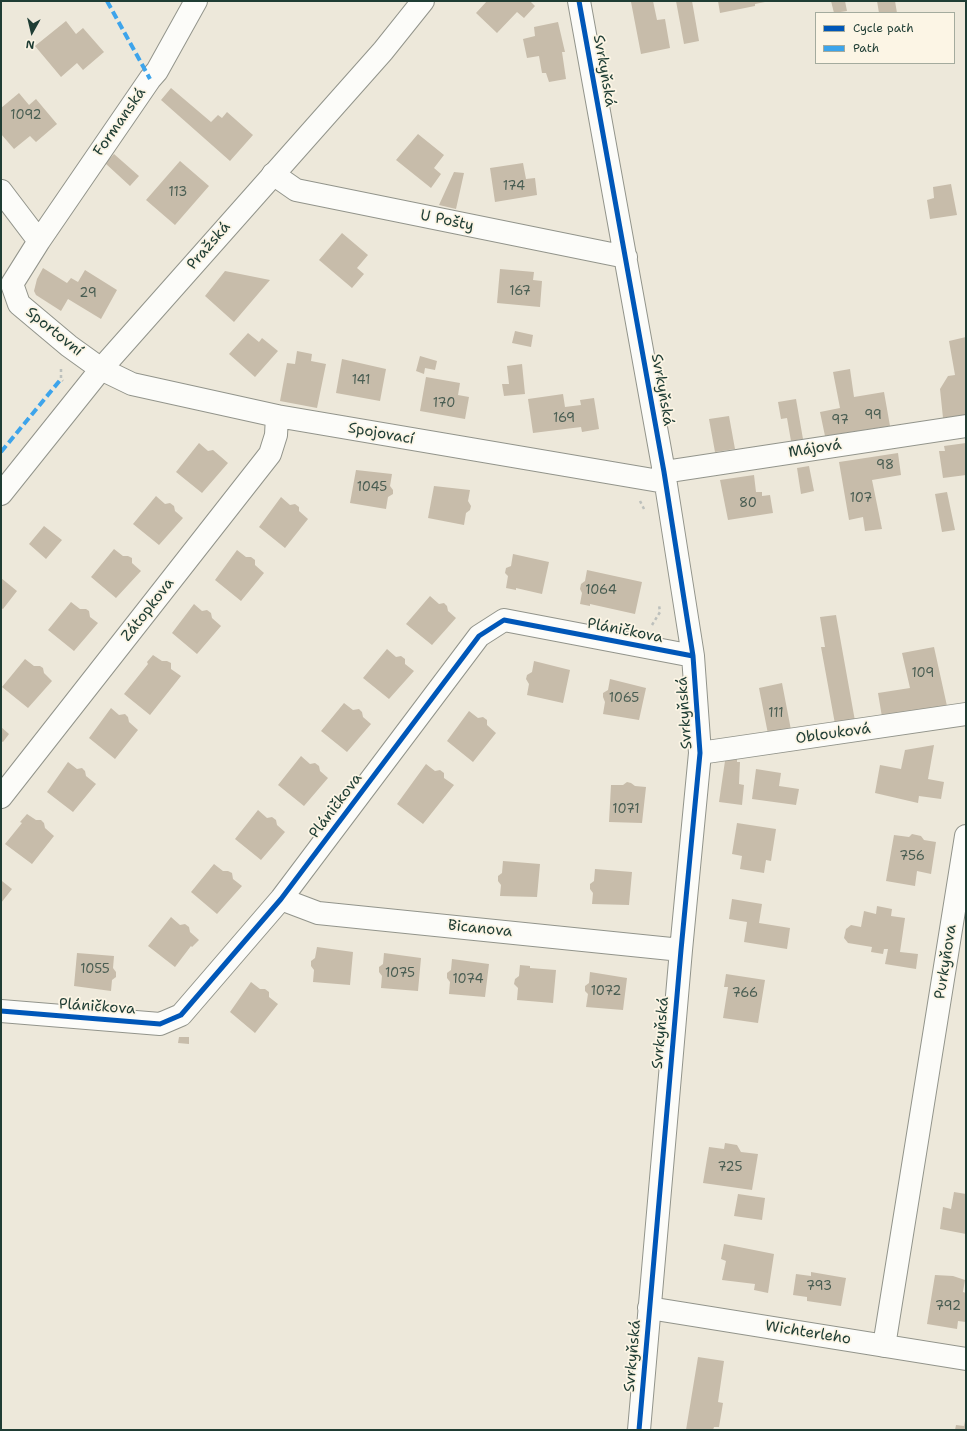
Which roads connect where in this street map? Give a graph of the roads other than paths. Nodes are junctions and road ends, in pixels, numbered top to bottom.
1 (196, 1) edge
2 (423, 1) edge
3 (579, 1) edge
4 (273, 174) junction
5 (1, 191) edge
6 (39, 241) junction
7 (626, 257) junction
8 (101, 369) junction
9 (277, 416) junction
10 (966, 426) edge
11 (664, 477) junction
12 (1, 494) edge
13 (693, 656) junction
14 (966, 714) edge
15 (700, 753) junction
16 (1, 797) edge
17 (966, 836) edge
18 (281, 899) junction
19 (681, 950) junction
20 (1, 1011) edge
21 (649, 1308) junction
22 (884, 1346) junction
23 (966, 1360) edge
24 (639, 1430) edge

1 - 6 street, Formanská
2 - 4 street, Pražská
3 - 7 street, Svrkyňská
4 - 7 street, U Pošty
4 - 8 street, Pražská
5 - 6 street
6 - 8 street, Sportovní
7 - 11 street, Svrkyňská
8 - 9 street, Spojovací
8 - 12 street, Pražská
9 - 11 street, Spojovací
9 - 16 street, Zátopkova
10 - 11 street, Májová
11 - 13 street, Svrkyňská
13 - 15 street, Svrkyňská
13 - 18 street, Pláničkova
14 - 15 street, Oblouková
15 - 19 street, Svrkyňská
17 - 22 street, Purkyňova
18 - 19 street, Bicanova
18 - 20 street, Pláničkova
19 - 21 street, Svrkyňská
21 - 22 street, Wichterleho
21 - 24 street, Svrkyňská
22 - 23 street, Wichterleho

